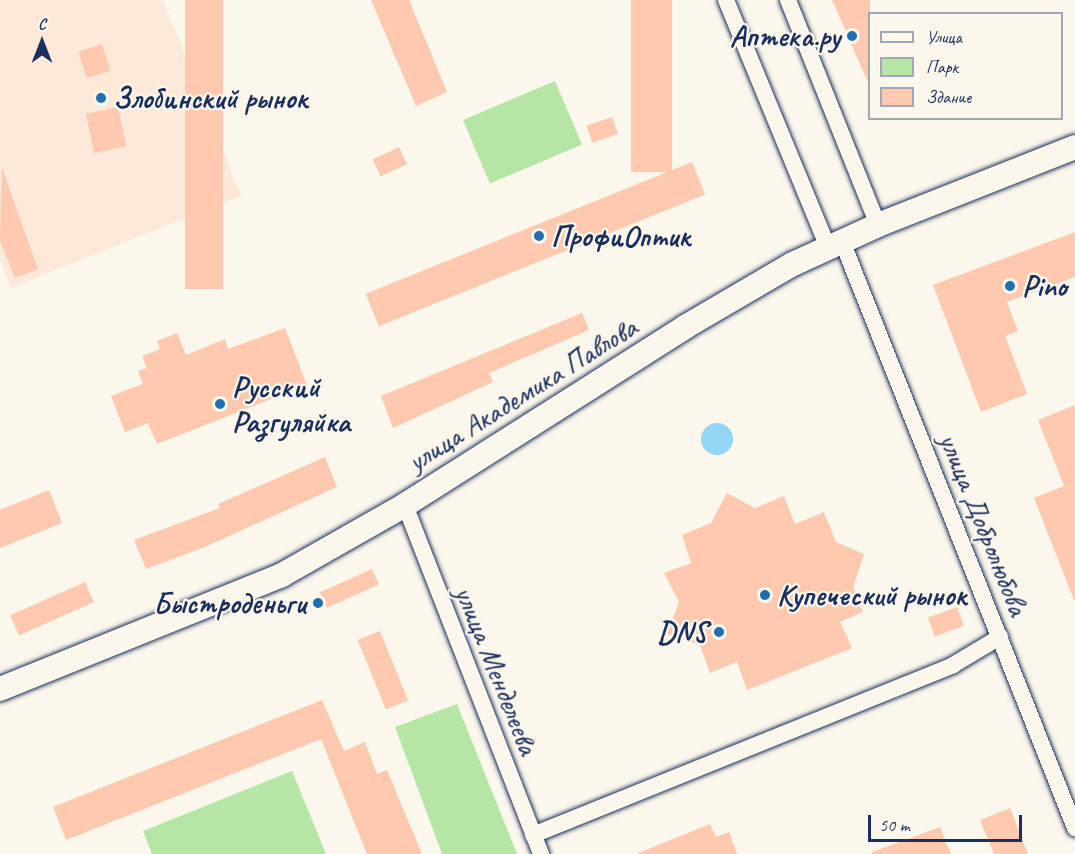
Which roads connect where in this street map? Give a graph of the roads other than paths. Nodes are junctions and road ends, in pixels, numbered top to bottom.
1 (726, 0) edge
2 (788, 0) edge
3 (1075, 147) edge
4 (878, 225) junction
5 (835, 244) junction
6 (405, 506) junction
7 (1000, 637) junction
8 (0, 688) edge
9 (1075, 828) edge
10 (533, 835) junction
11 (541, 854) edge

1 - 5 street, улица Добролюбова
2 - 4 street
3 - 4 main road, улица Академика Павлова
4 - 5 main road, улица Академика Павлова
5 - 6 main road, улица Академика Павлова
5 - 7 street, улица Добролюбова
6 - 8 main road, улица Академика Павлова
6 - 10 street, улица Менделеева
7 - 9 street, улица Добролюбова
7 - 10 street
10 - 11 street, улица Менделеева

